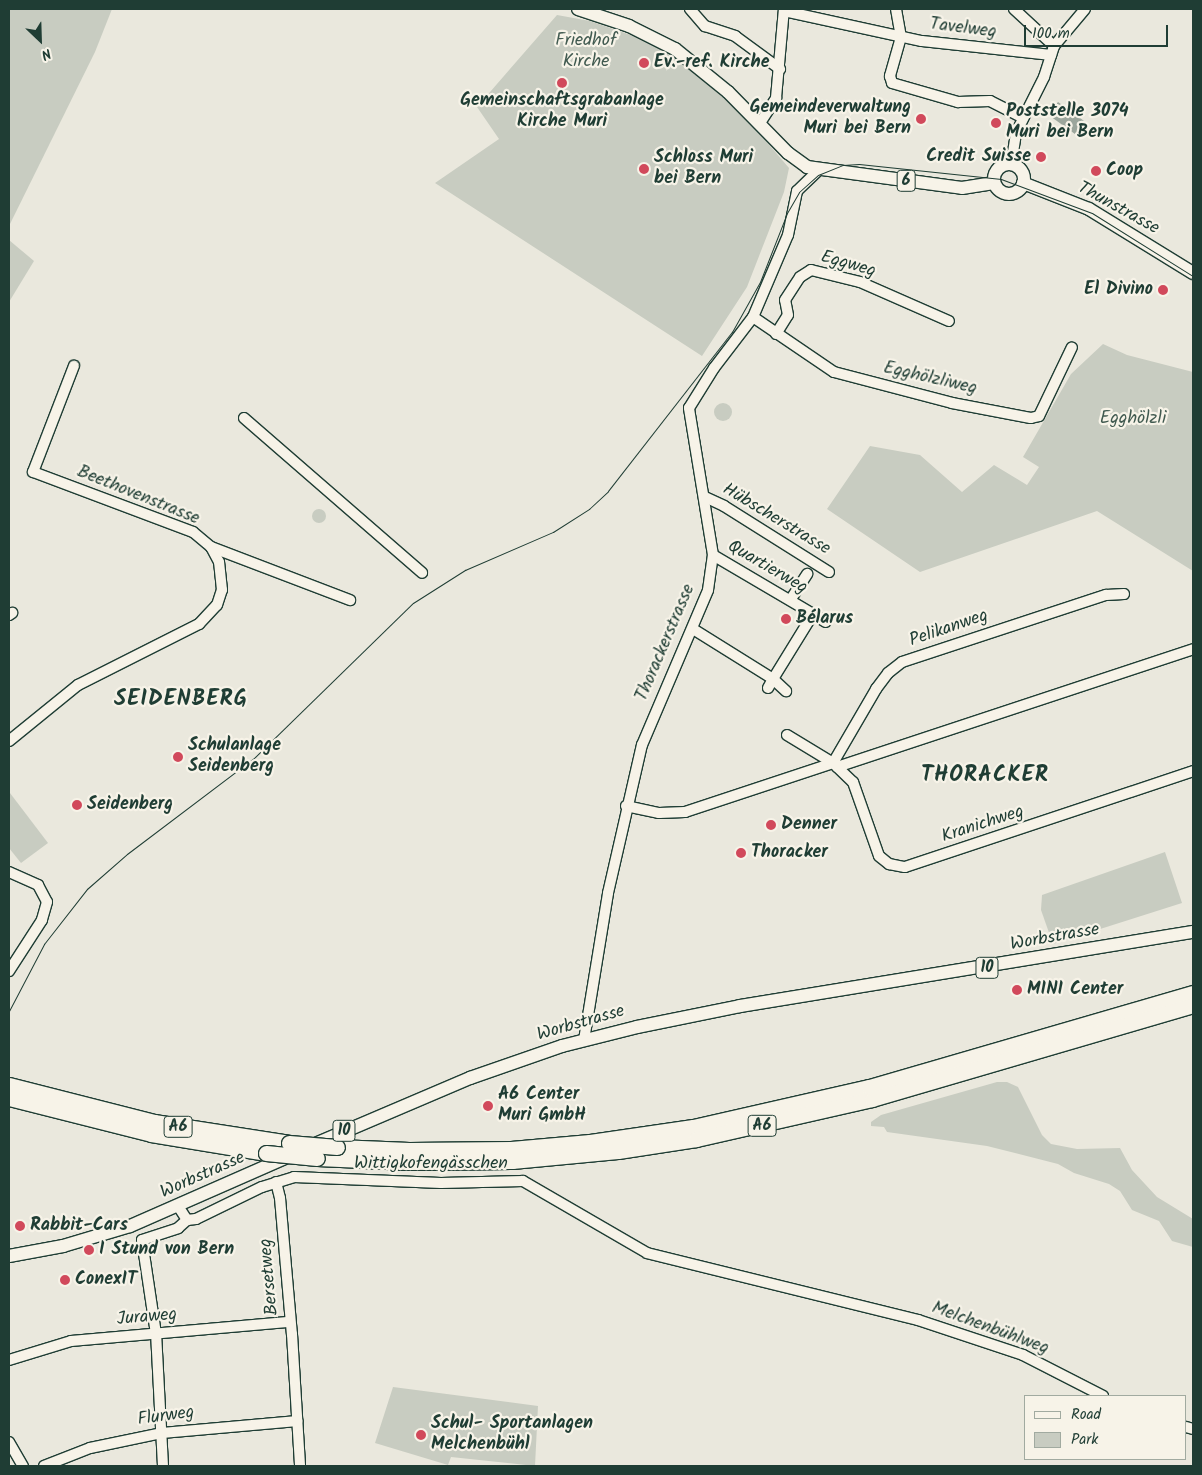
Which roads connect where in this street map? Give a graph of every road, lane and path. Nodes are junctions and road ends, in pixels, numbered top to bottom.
1 (578, 9) edge
2 (690, 9) edge
3 (896, 9) edge
4 (1014, 9) edge
5 (1085, 9) edge
6 (784, 10) edge
7 (595, 11) edge
8 (901, 37) junction
9 (1053, 51) junction
10 (780, 69) junction
11 (1024, 118) junction
12 (760, 122) junction
13 (1011, 165) junction
14 (818, 170) junction
15 (1023, 182) junction
16 (994, 183) junction
17 (1193, 273) edge
18 (753, 317) junction
19 (950, 321) dead end
20 (776, 334) junction
21 (1072, 347) dead end
22 (74, 366) dead end
23 (244, 418) dead end
24 (705, 498) junction
25 (211, 548) junction
26 (713, 555) junction
27 (830, 572) dead end
28 (422, 573) dead end
29 (807, 574) dead end
30 (1124, 594) dead end
31 (791, 599) junction
32 (350, 600) dead end
33 (813, 614) junction
34 (826, 622) dead end
35 (693, 628) junction
36 (1193, 649) edge
37 (770, 684) junction
38 (786, 691) dead end
39 (787, 735) dead end
40 (9, 741) edge
41 (835, 765) junction
42 (1193, 771) edge
43 (626, 806) junction
44 (9, 872) edge
45 (1193, 932) edge
46 (9, 971) edge
47 (1193, 993) edge
48 (1193, 1005) edge
49 (584, 1040) junction
50 (9, 1085) edge
51 (9, 1098) edge
52 (66, 1108) junction
53 (276, 1182) junction
54 (178, 1206) junction
55 (187, 1220) junction
56 (9, 1256) edge
57 (889, 1313) joint
58 (290, 1322) junction
59 (156, 1334) junction
60 (9, 1360) edge
61 (1101, 1395) edge
62 (297, 1421) junction
63 (162, 1433) junction
64 (9, 1442) edge
65 (23, 1466) edge
66 (44, 1466) edge
67 (163, 1466) edge
68 (300, 1466) edge

1 - 7 main road, 6
2 - 10 street
3 - 8 street
4 - 9 street
5 - 9 street
6 - 8 street, Tavelweg
6 - 10 street
7 - 12 main road, 6
8 - 9 street, Tavelweg
8 - 11 street
9 - 11 street
10 - 12 street
11 - 13 street
12 - 14 main road, 6
13 - 15 main road
13 - 16 main road
14 - 16 main road, 6
14 - 18 street, Thorackerstrasse
15 - 16 main road
15 - 17 main road, Thunstrasse
18 - 20 street, Egghölzliweg
18 - 24 street, Thorackerstrasse
19 - 20 street, Eggweg
20 - 21 street, Egghölzliweg
22 - 25 street, Beethovenstrasse
23 - 28 street
24 - 26 street, Thorackerstrasse
24 - 27 street, Hübscherstrasse
25 - 32 street
25 - 40 street, Beethovenstrasse
26 - 31 street, Quartierweg
26 - 35 street, Thorackerstrasse
29 - 31 street
30 - 41 street, Pelikanweg
31 - 33 street, Quartierweg
33 - 34 street
33 - 37 street, Quartierweg
35 - 37 street
35 - 43 street, Thorackerstrasse
36 - 41 street
37 - 38 street
39 - 41 street, Kranichweg
41 - 42 street, Kranichweg
41 - 43 street
43 - 49 street, Thorackerstrasse
44 - 46 street
45 - 49 main road, Worbstrasse / 10
47 - 52 highway, A6, bridge
48 - 52 highway, A6, bridge
49 - 54 main road, Worbstrasse / 10
50 - 52 highway, A6
51 - 52 highway, A6
53 - 55 street
53 - 57 street, Wittigkofengässchen
53 - 58 street, Bersetweg
54 - 55 street
54 - 56 main road, Worbstrasse / 10
55 - 59 street
57 - 61 street, Melchenbühlweg
58 - 59 street, Juraweg
58 - 62 street, Bersetweg
59 - 60 street, Juraweg
59 - 63 street
62 - 63 street, Flurweg
62 - 68 street, Bersetweg
63 - 66 street, Flurweg
63 - 67 street
64 - 65 street

